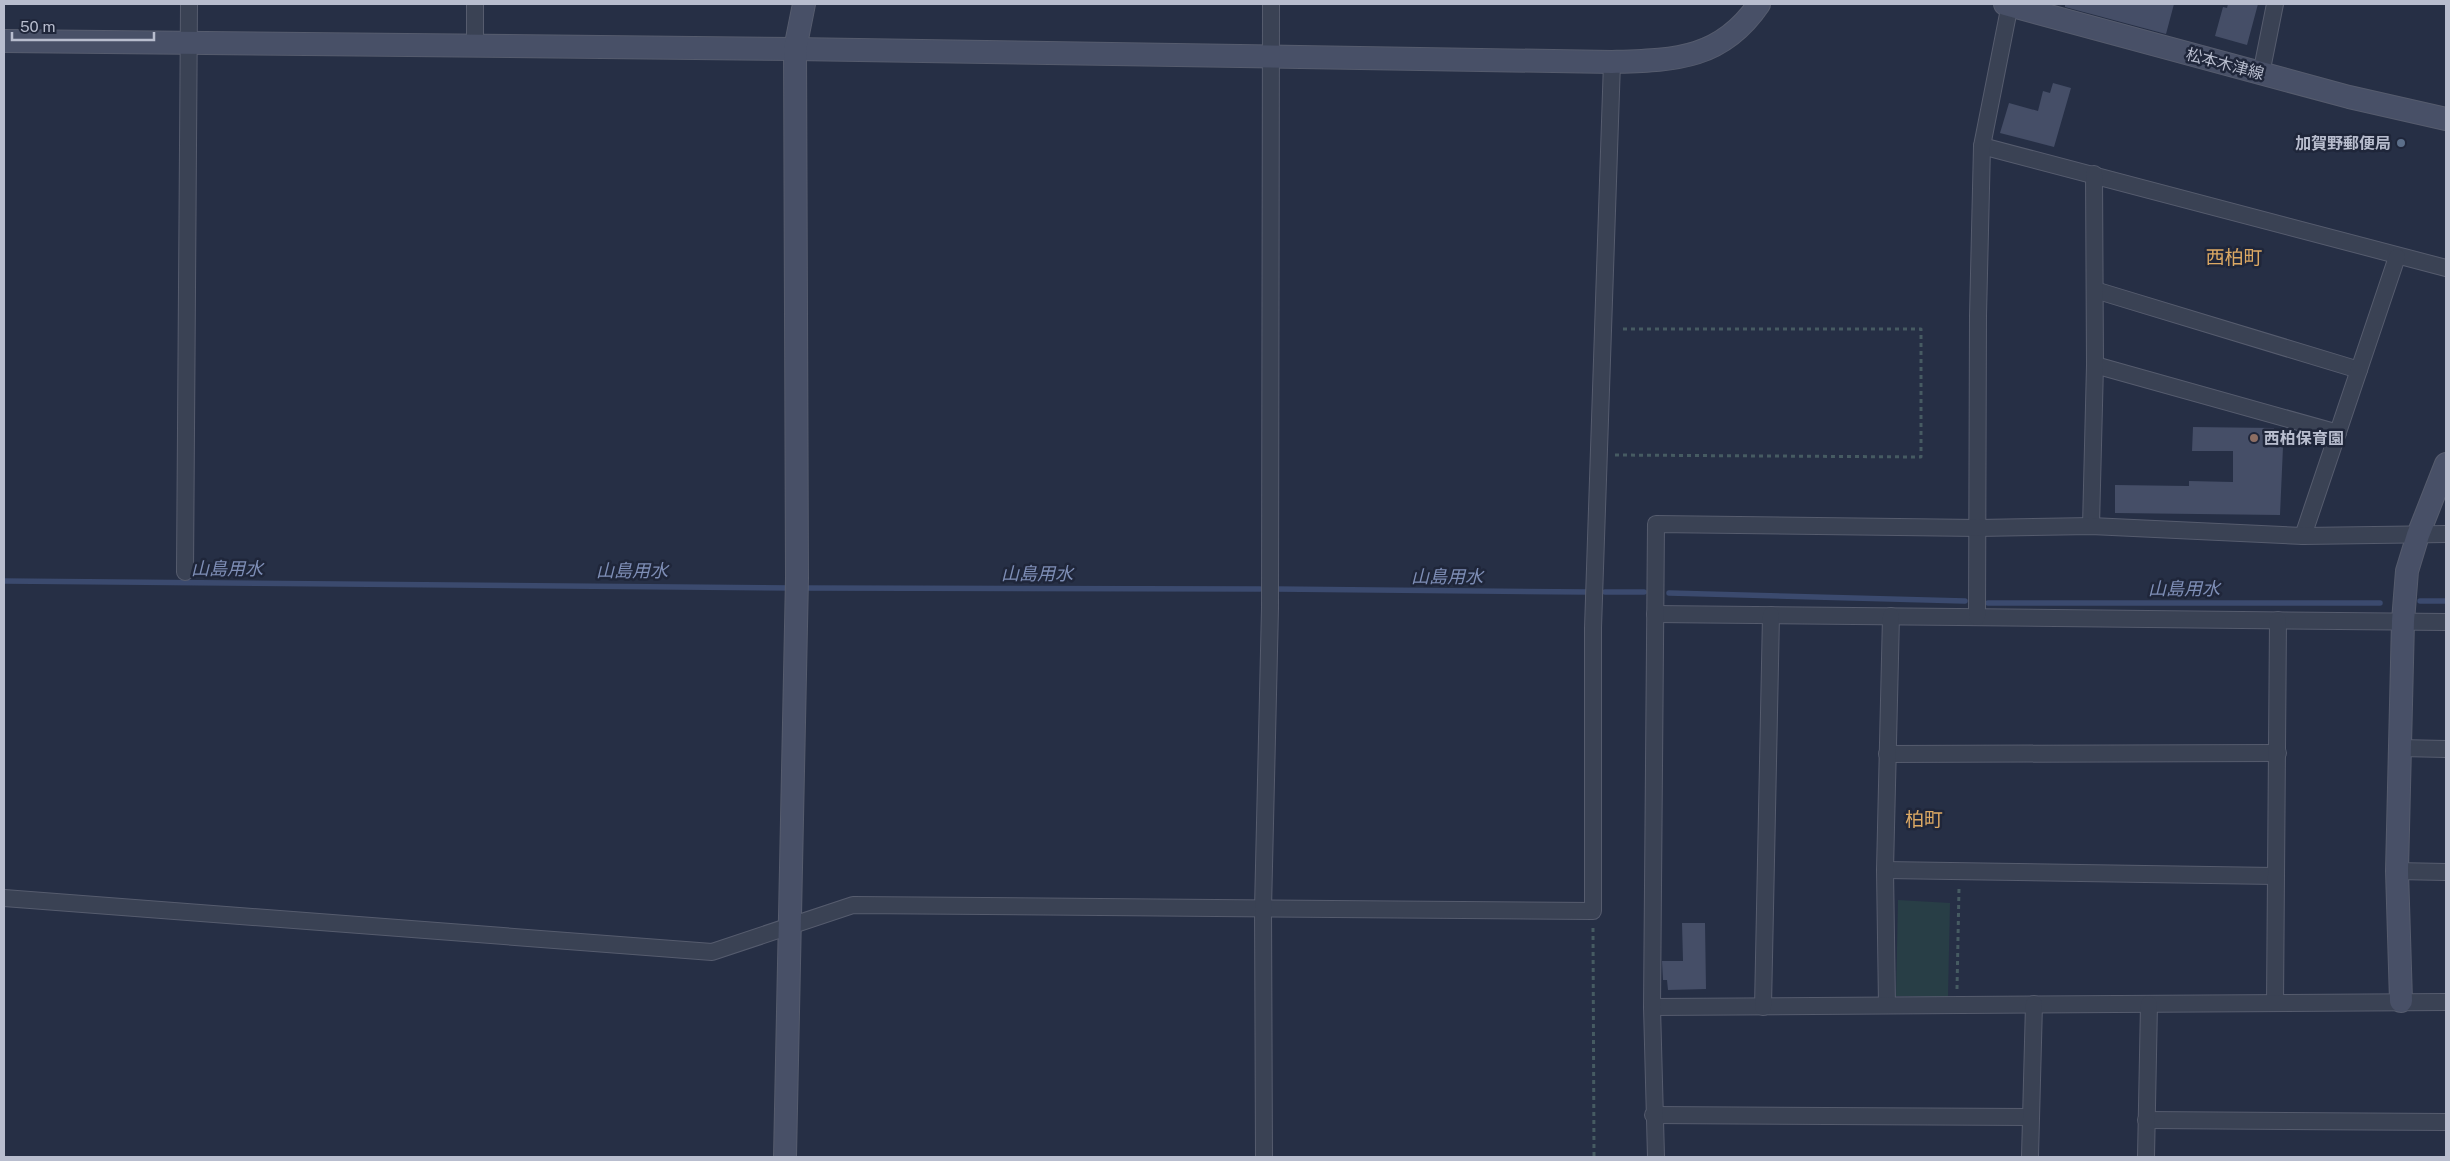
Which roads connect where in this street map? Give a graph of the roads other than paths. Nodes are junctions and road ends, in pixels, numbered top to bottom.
1 (189, 4) edge
2 (475, 4) edge
3 (804, 4) edge
4 (1271, 4) edge
5 (1758, 4) edge
6 (2008, 4) edge
7 (2275, 4) edge
8 (4, 41) edge
9 (189, 44) junction
10 (475, 46) junction
11 (795, 49) junction
12 (1272, 58) junction
13 (1612, 62) junction
14 (2261, 74) junction
15 (2446, 119) edge
16 (1982, 146) junction
17 (2094, 174) junction
18 (2397, 257) junction
19 (2446, 268) edge
20 (2095, 290) junction
21 (2095, 365) junction
22 (2359, 370) junction
23 (2338, 433) junction
24 (2446, 464) edge
25 (2091, 526) junction
26 (1978, 528) junction
27 (2418, 534) junction
28 (2446, 534) edge
29 (2303, 536) junction
30 (185, 572) dead end
31 (1655, 614) junction
32 (1771, 615) junction
33 (1891, 616) junction
34 (1977, 617) junction
35 (2278, 620) junction
36 (2403, 621) junction
37 (2446, 622) edge
38 (2400, 748) junction
39 (2446, 749) edge
40 (2278, 753) junction
41 (1887, 754) junction
42 (1885, 870) junction
43 (2397, 871) junction
44 (2446, 872) edge
45 (2275, 876) junction
46 (4, 898) edge
47 (1263, 909) junction
48 (790, 925) junction
49 (2401, 1001) junction
50 (2446, 1002) edge
51 (2275, 1003) junction
52 (2034, 1004) junction
53 (2148, 1004) junction
54 (1887, 1006) junction
55 (1652, 1007) junction
56 (1763, 1007) junction
57 (1653, 1115) junction
58 (2030, 1116) junction
59 (2146, 1120) junction
60 (2446, 1122) edge
61 (785, 1157) edge
62 (1264, 1157) edge
63 (1656, 1157) edge
64 (2030, 1157) edge
65 (2146, 1157) edge

1 - 9 street
2 - 10 street
3 - 11 street
4 - 12 street
5 - 13 street
6 - 14 street, 松本木津線
6 - 16 street
7 - 14 street
8 - 9 street
9 - 10 street
9 - 30 street
10 - 11 street
11 - 12 street
11 - 48 street
12 - 13 street
12 - 47 street
13 - 47 street
14 - 15 street, 松本木津線
16 - 17 street
16 - 26 street
17 - 18 street
17 - 20 street
18 - 19 street
18 - 22 street
20 - 21 street
20 - 22 street
21 - 23 street
21 - 25 street
22 - 23 street
23 - 29 street
24 - 27 street
25 - 26 street
25 - 29 street
26 - 31 street
26 - 34 street
27 - 28 street
27 - 29 street
27 - 36 street
31 - 32 street
31 - 55 street
32 - 33 street
32 - 56 street
33 - 34 street
33 - 41 street
34 - 35 street
35 - 36 street
35 - 40 street
36 - 37 street
36 - 38 street
38 - 39 street
38 - 43 street
40 - 41 street
40 - 45 street
41 - 42 street
42 - 45 street
42 - 54 street
43 - 44 street
43 - 49 street
45 - 51 street
46 - 48 street
47 - 48 street
47 - 62 street
48 - 61 street
49 - 50 street
49 - 51 street
51 - 53 street
52 - 53 street
52 - 54 street
52 - 58 street
53 - 59 street
54 - 56 street
55 - 56 street
55 - 57 street
57 - 58 street
57 - 63 street
58 - 64 street
59 - 60 street
59 - 65 street

